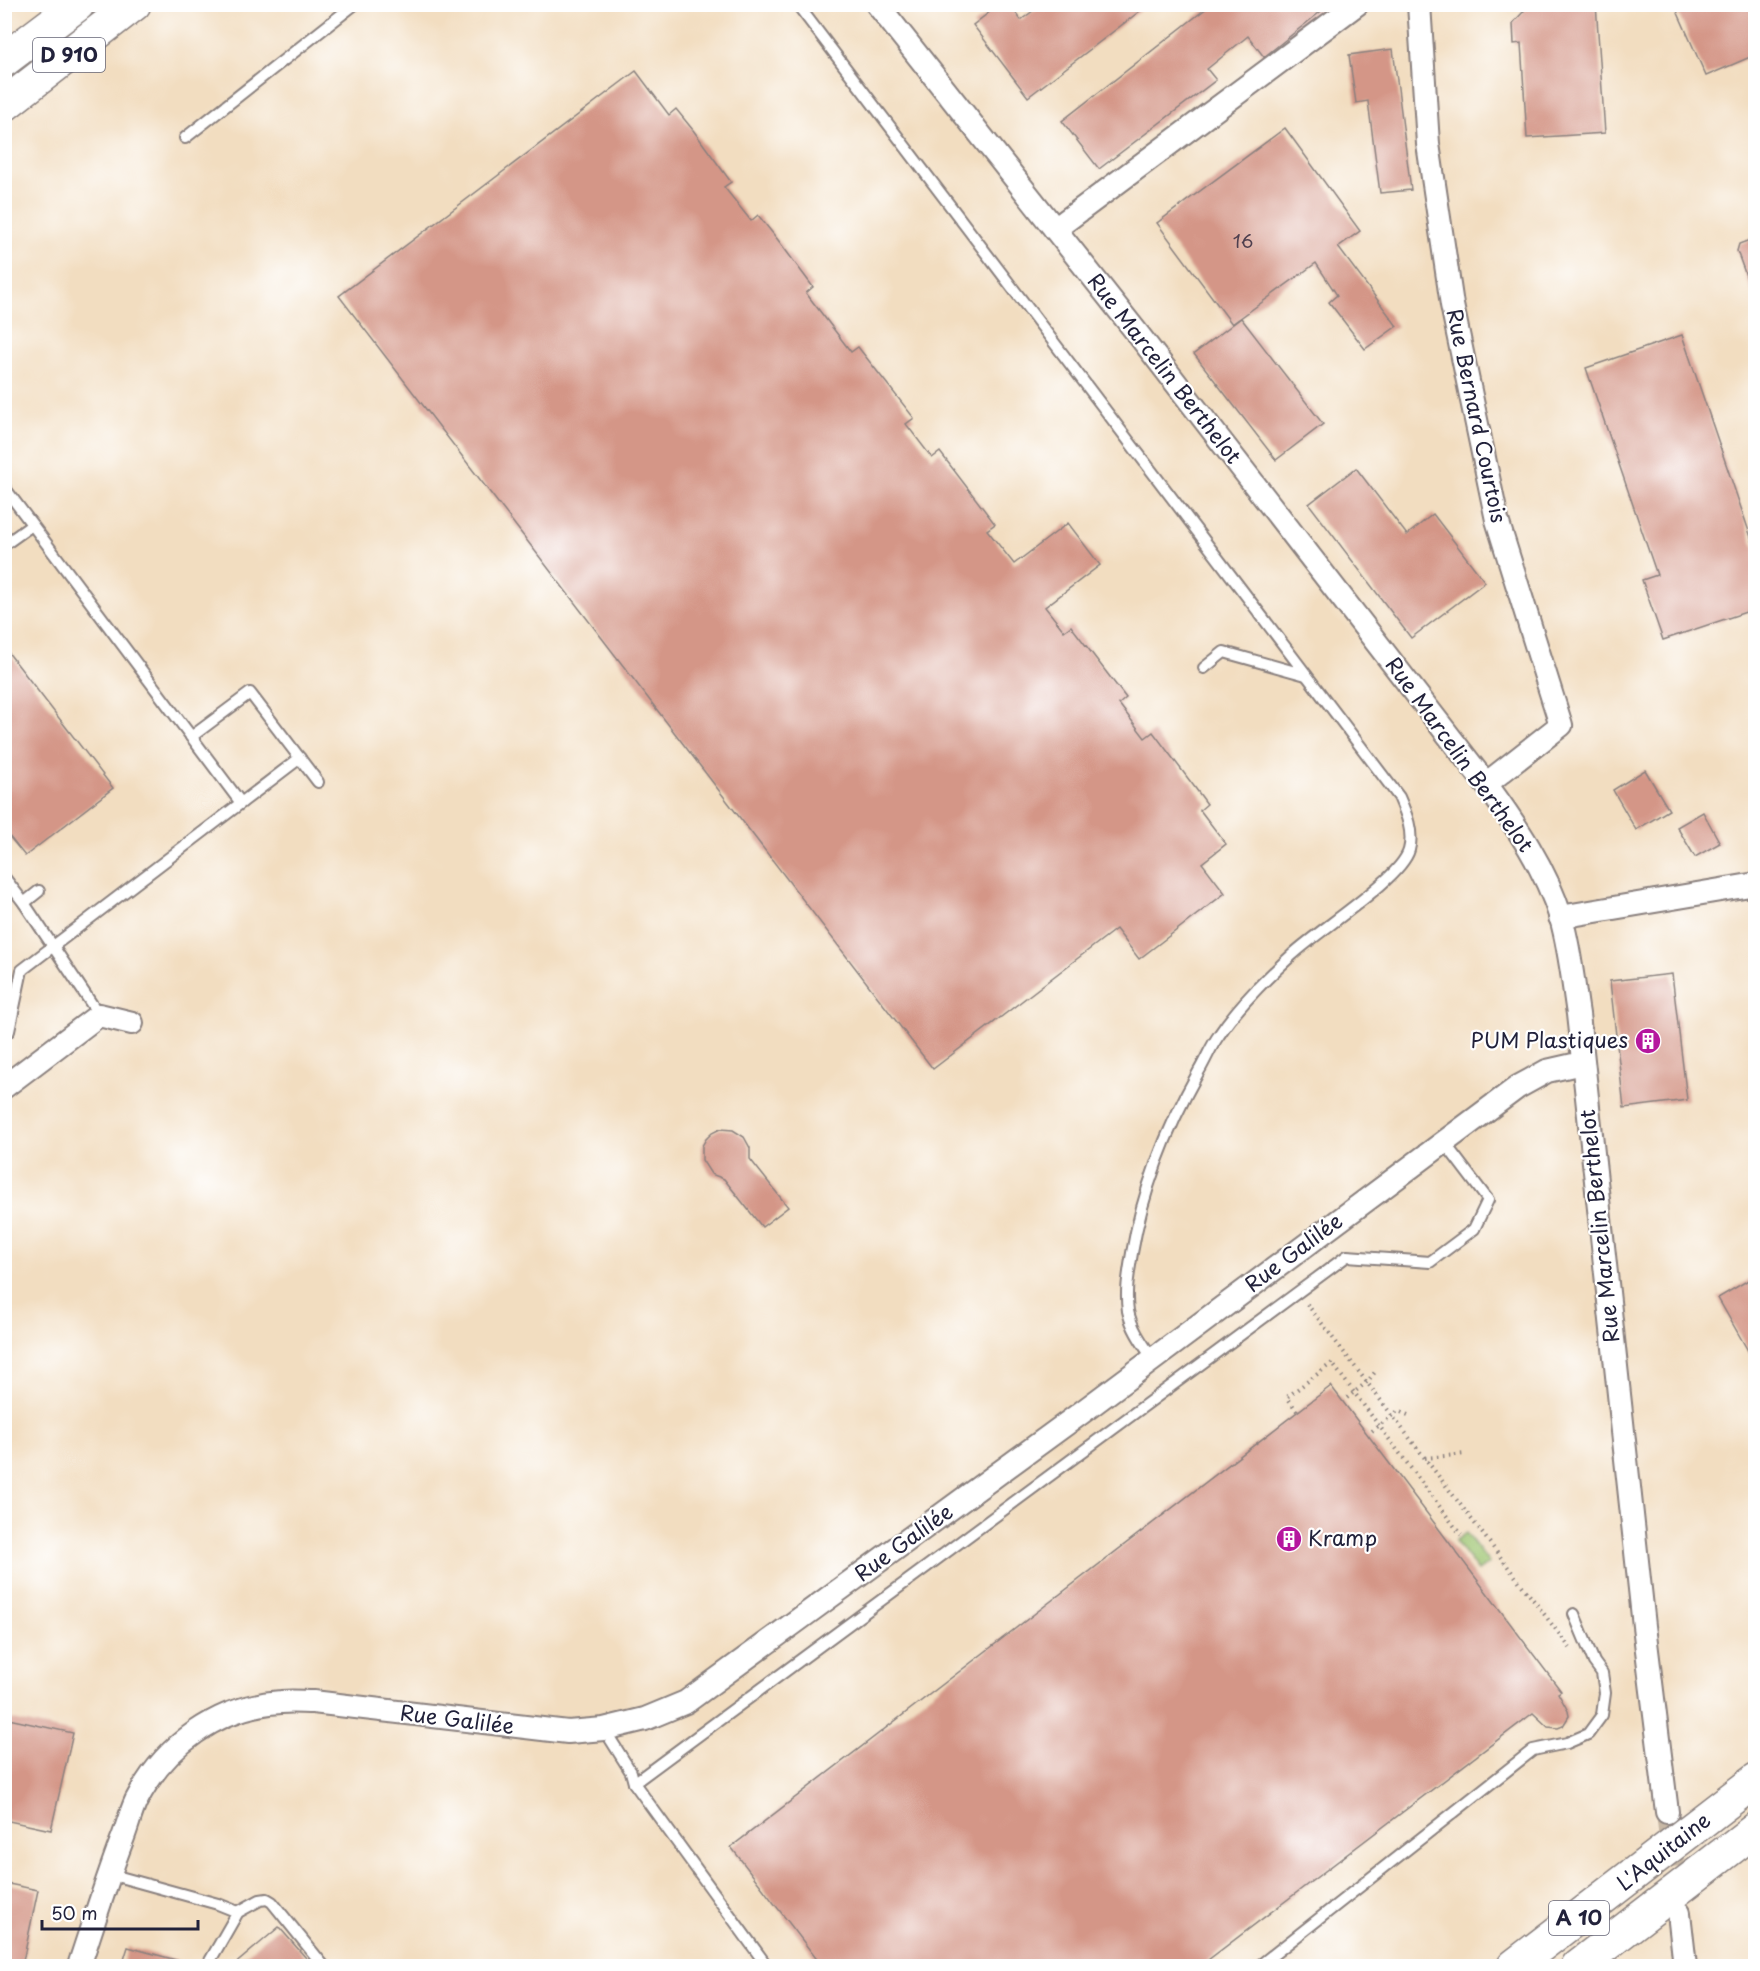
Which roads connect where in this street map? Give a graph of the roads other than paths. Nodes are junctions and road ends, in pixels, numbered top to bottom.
1 (78, 4) edge
2 (134, 4) edge
3 (355, 4) edge
4 (797, 4) edge
5 (877, 4) edge
6 (1357, 4) edge
7 (1419, 4) edge
8 (4, 60) edge
9 (4, 105) edge
10 (185, 138) dead end
11 (1055, 229) junction
12 (4, 487) edge
13 (32, 525) junction
14 (4, 545) edge
15 (1204, 668) dead end
16 (1307, 675) junction
17 (191, 737) junction
18 (300, 758) junction
19 (318, 782) dead end
20 (1486, 784) junction
21 (241, 804) junction
22 (4, 877) edge
23 (1755, 884) edge
24 (39, 891) dead end
25 (24, 903) junction
26 (1560, 917) junction
27 (53, 947) junction
28 (99, 1015) junction
29 (132, 1023) dead end
30 (4, 1034) edge
31 (1582, 1063) junction
32 (4, 1087) edge
33 (1444, 1142) junction
34 (1153, 1359) junction
35 (1574, 1614) dead end
36 (604, 1729) junction
37 (1755, 1780) edge
38 (634, 1783) junction
39 (1667, 1812) tunnel mouth
40 (1755, 1829) edge
41 (109, 1874) junction
42 (238, 1912) junction
43 (1678, 1913) tunnel mouth
44 (323, 1965) dead end
45 (79, 1966) edge
46 (207, 1966) edge
47 (767, 1966) edge
48 (1259, 1966) edge
49 (1514, 1966) edge
50 (1578, 1966) edge
51 (1685, 1966) edge

1 - 8 main road, D 910
2 - 9 main road, D 910
3 - 10 lane
4 - 16 lane
5 - 11 street, Rue Marcelin Berthelot
6 - 11 street
7 - 20 street, Rue Bernard Courtois
11 - 20 street, Rue Marcelin Berthelot
12 - 13 lane
13 - 14 lane
13 - 17 lane
15 - 16 lane
16 - 34 lane
17 - 18 lane
17 - 21 lane
18 - 19 lane
18 - 21 lane
20 - 26 street, Rue Marcelin Berthelot
21 - 27 lane
22 - 25 lane
23 - 26 street
24 - 25 lane
25 - 27 lane
26 - 31 street, Rue Marcelin Berthelot
27 - 28 lane
27 - 30 lane
28 - 29 street
28 - 32 street
31 - 33 street, Rue Galilée
31 - 39 street, Rue Marcelin Berthelot
33 - 34 street, Rue Galilée
33 - 38 lane
34 - 36 street, Rue Galilée
35 - 48 lane
36 - 38 lane
36 - 41 street, Rue Galilée
37 - 49 main road, L'Aquitaine / A 10
38 - 47 lane
40 - 50 main road, L'Aquitaine / A 10
41 - 42 lane
41 - 45 street, Rue Galilée
42 - 44 lane
42 - 46 lane
43 - 51 street

